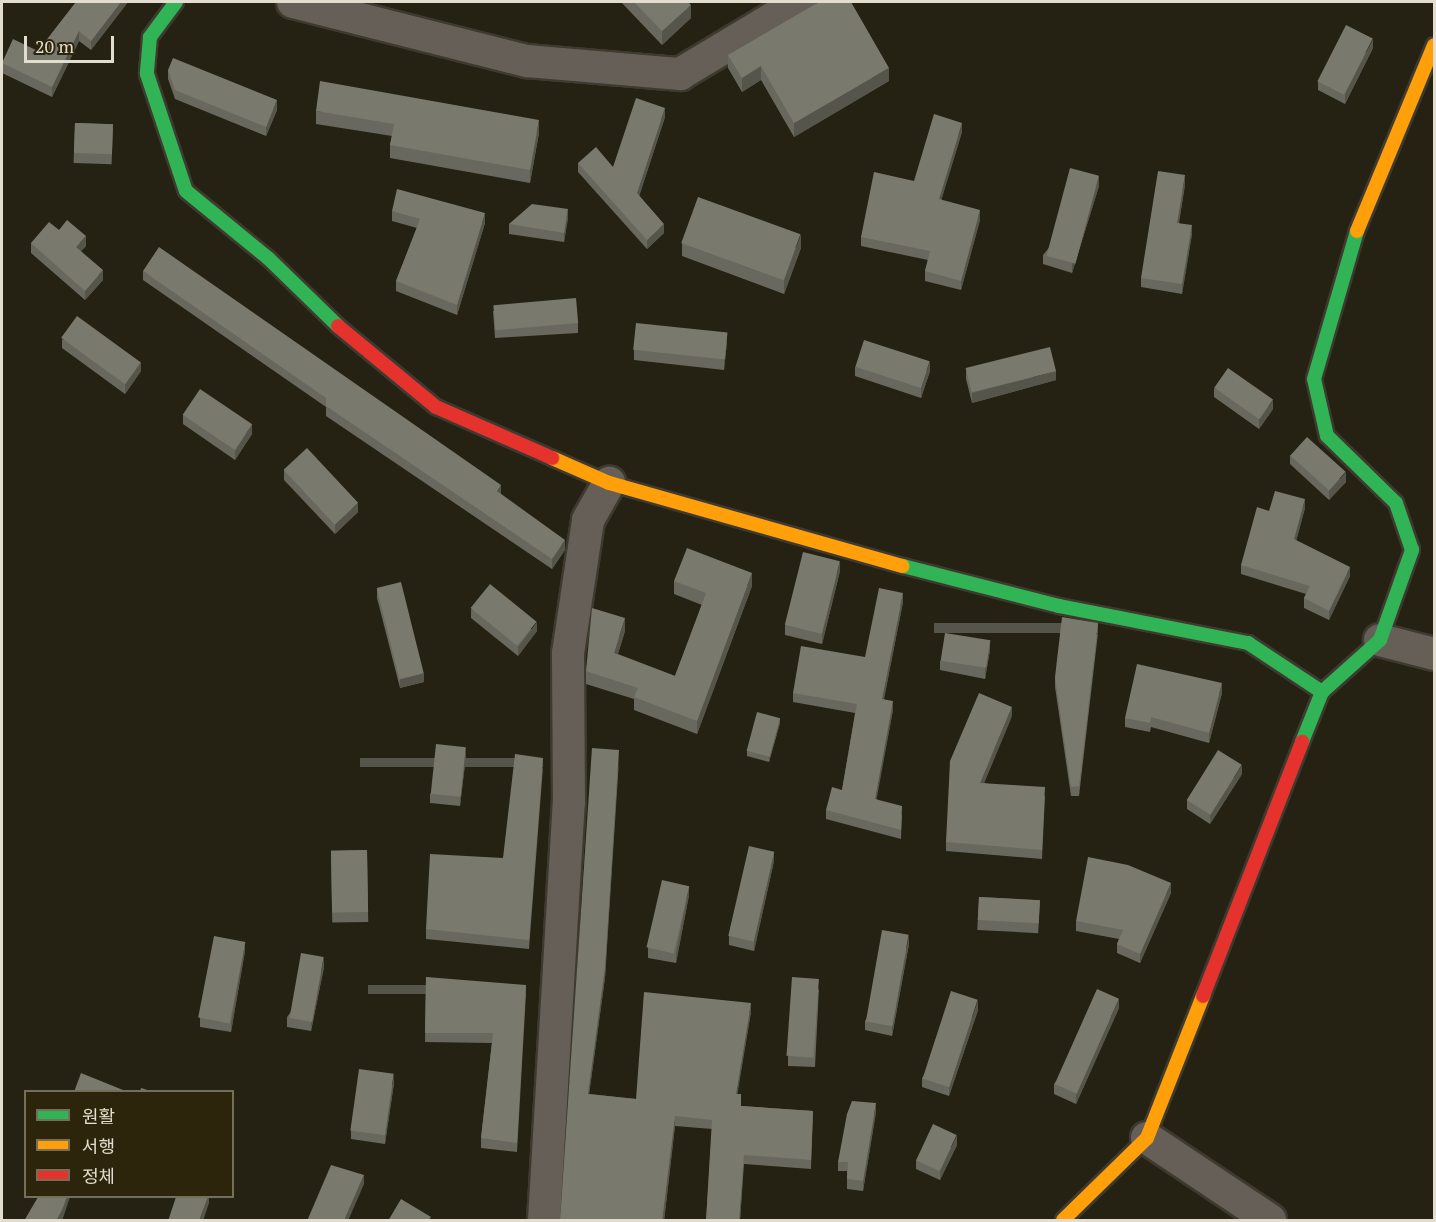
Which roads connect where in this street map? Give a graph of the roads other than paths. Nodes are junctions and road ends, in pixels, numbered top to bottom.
1 (176, 2) edge
2 (293, 2) edge
3 (800, 2) edge
4 (1434, 45) edge
5 (609, 483) junction
6 (1380, 640) junction
7 (1434, 654) edge
8 (1322, 692) junction
9 (1147, 1138) junction
10 (544, 1221) edge
11 (1063, 1221) edge
12 (1270, 1221) edge

1 - 5 street
2 - 3 street
4 - 6 street
5 - 8 street
5 - 10 street
6 - 7 street
6 - 8 street
8 - 9 street
9 - 11 street
9 - 12 street

